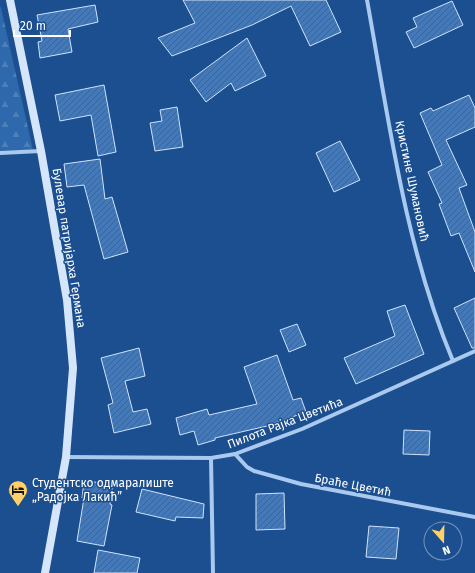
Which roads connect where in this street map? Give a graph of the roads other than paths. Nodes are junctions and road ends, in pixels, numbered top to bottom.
1 (10, 0) edge
2 (367, 0) edge
3 (41, 151) junction
4 (0, 153) edge
5 (475, 351) edge
6 (453, 362) junction
7 (235, 454) junction
8 (66, 457) junction
9 (211, 458) junction
10 (475, 517) edge
11 (45, 573) edge
12 (213, 573) edge

1 - 3 main road, Булевар патријарха Германа
2 - 6 street, Кристине Шумановић
3 - 4 street
3 - 8 main road, Булевар патријарха Германа
5 - 6 street, Пилота Рајка Цветића
6 - 7 street, Пилота Рајка Цветића
7 - 9 street, Пилота Рајка Цветића
7 - 10 street, Браће Цветић
8 - 9 street, Пилота Рајка Цветића
8 - 11 main road, Булевар патријарха Германа
9 - 12 street

